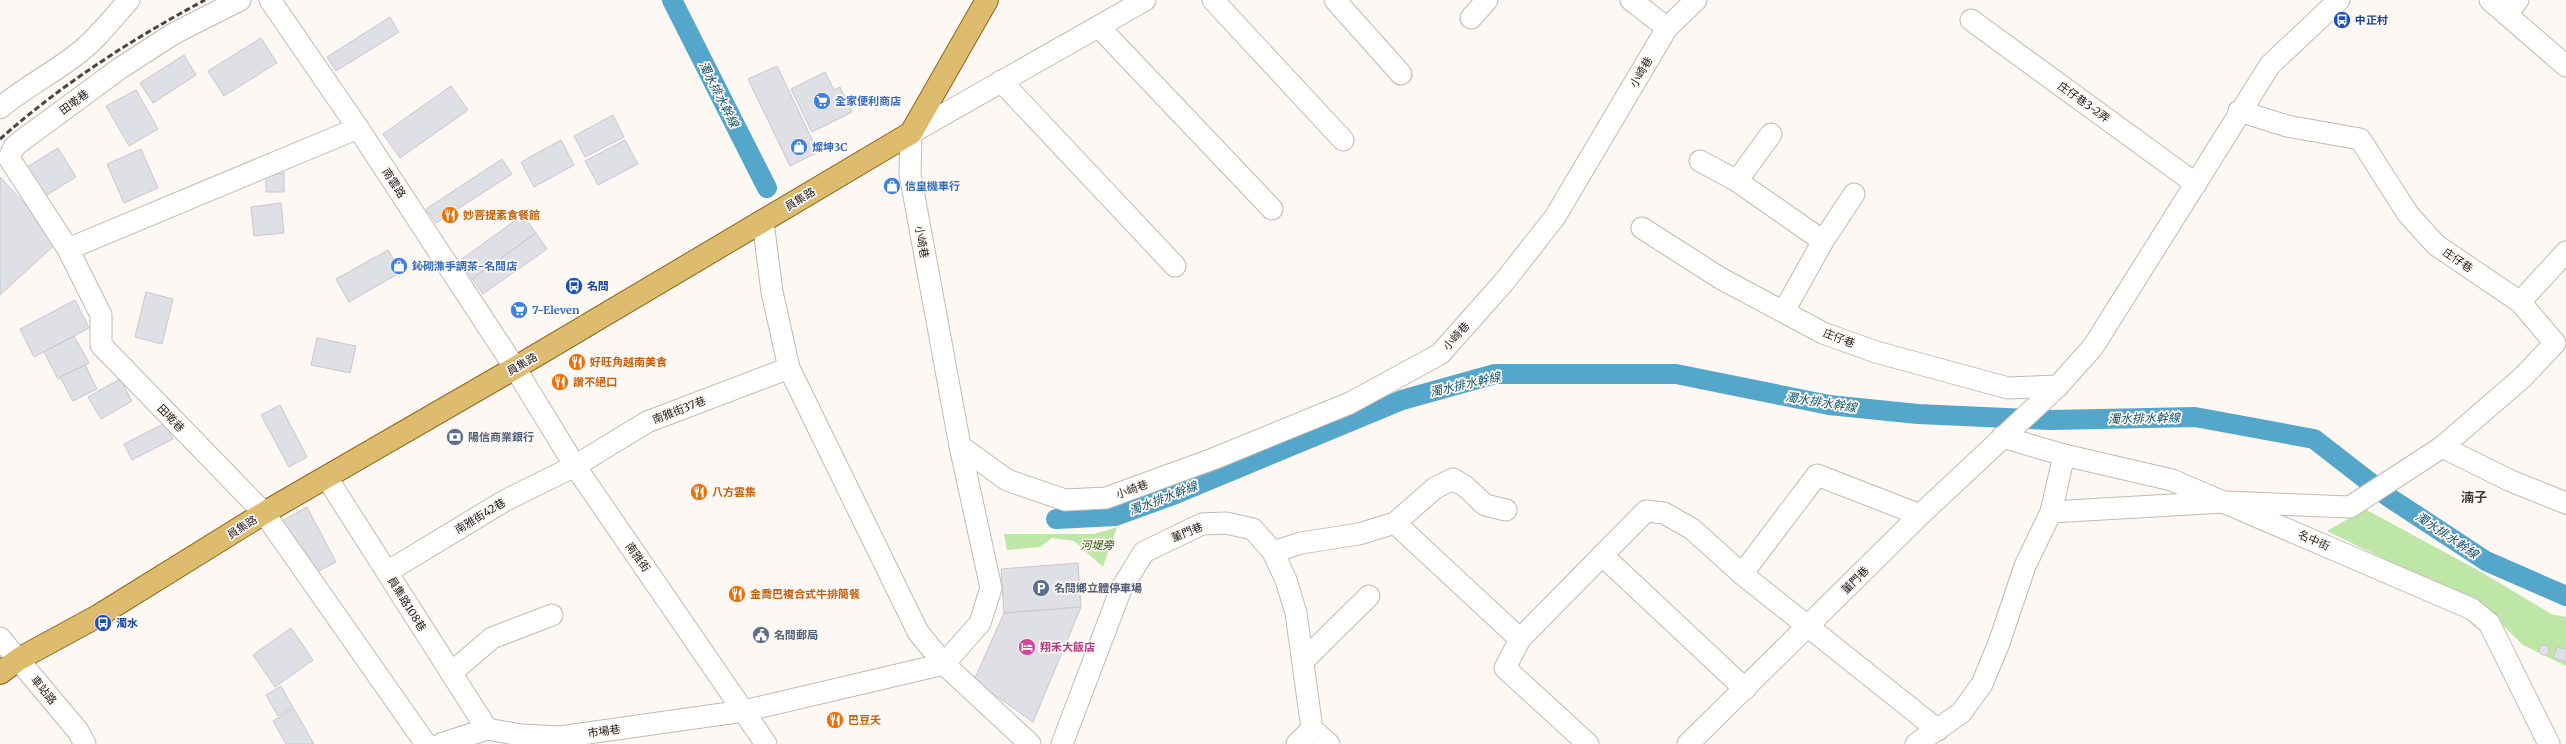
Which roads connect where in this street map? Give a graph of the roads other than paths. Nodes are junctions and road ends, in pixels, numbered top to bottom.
1 (129, 0) edge
2 (240, 0) edge
3 (270, 0) edge
4 (987, 0) edge
5 (1145, 0) edge
6 (1213, 0) edge
7 (1335, 0) edge
8 (1487, 0) edge
9 (1632, 0) edge
10 (1696, 0) edge
11 (2339, 0) edge
12 (2490, 0) edge
13 (2512, 7) edge
14 (1470, 18) dead end
15 (1971, 20) dead end
16 (1098, 27) junction
17 (1667, 28) junction
18 (2566, 66) edge
19 (1401, 74) dead end
20 (1001, 81) junction
21 (0, 108) edge
22 (2239, 111) junction
23 (358, 128) junction
24 (911, 133) junction
25 (1771, 134) dead end
26 (1344, 140) dead end
27 (1700, 161) dead end
28 (1737, 181) junction
29 (2196, 184) junction
30 (1854, 194) dead end
31 (1272, 209) dead end
32 (763, 222) junction
33 (1642, 228) dead end
34 (1824, 241) junction
35 (68, 249) junction
36 (2566, 252) edge
37 (1175, 266) dead end
38 (2520, 302) junction
39 (1784, 312) junction
40 (2560, 344) edge
41 (515, 368) junction
42 (789, 368) junction
43 (2055, 389) junction
44 (2002, 437) junction
45 (960, 446) junction
46 (2442, 447) junction
47 (2064, 455) junction
48 (575, 466) junction
49 (327, 478) junction
50 (2224, 502) junction
51 (2566, 502) edge
52 (1506, 510) dead end
53 (2051, 512) junction
54 (264, 513) junction
55 (1920, 515) junction
56 (1394, 523) junction
57 (1273, 552) junction
58 (1602, 555) junction
59 (387, 572) junction
60 (1742, 574) junction
61 (1369, 596) dead end
62 (552, 615) dead end
63 (1809, 626) junction
64 (0, 638) edge
65 (1520, 639) junction
66 (19, 659) junction
67 (1303, 660) junction
68 (944, 664) junction
69 (0, 673) edge
70 (451, 673) junction
71 (1745, 689) junction
72 (744, 711) junction
73 (1312, 729) junction
74 (487, 730) junction
75 (1938, 730) junction
76 (85, 744) edge
77 (426, 744) edge
78 (441, 744) edge
79 (766, 744) edge
80 (1030, 744) edge
81 (1062, 744) edge
82 (1297, 744) edge
83 (1329, 744) edge
84 (1588, 744) edge
85 (1688, 744) edge
86 (1916, 744) edge
87 (2549, 744) edge

1 - 21 street
2 - 35 street, 田墘巷
3 - 23 street, 南雲路
4 - 24 main road, 員集路
5 - 16 street
6 - 26 street
7 - 19 street
8 - 14 street
9 - 17 street
10 - 17 street, 小崎巷
11 - 22 street
12 - 13 street
13 - 18 street
15 - 29 street, 庄仔巷3-2弄
16 - 20 street
16 - 31 street
17 - 45 street, 小崎巷
20 - 24 street
20 - 37 street
22 - 29 street
22 - 38 street, 庄仔巷
23 - 35 street
23 - 41 street, 南雲路
24 - 32 main road, 員集路
24 - 45 street, 小崎巷
25 - 28 street
27 - 28 street
28 - 34 street
29 - 43 street
30 - 34 street
32 - 41 main road, 員集路
32 - 42 street
33 - 39 street, 庄仔巷
34 - 39 street
35 - 54 street, 田墘巷
36 - 38 street
38 - 40 street, 庄仔巷
39 - 43 street, 庄仔巷
40 - 46 street, 庄仔巷
41 - 48 street, 南雅街
41 - 49 main road, 員集路
42 - 48 street, 南雅街37巷
42 - 68 street
43 - 44 street, 董門巷
44 - 47 street, 名中街
44 - 55 street, 董門巷
45 - 68 street
46 - 50 street, 庄仔巷
46 - 51 street
47 - 50 street, 名中街
47 - 53 street
48 - 59 street, 南雅街42巷
48 - 72 street, 南雅街
49 - 54 main road, 員集路
49 - 59 street, 員集路108巷
50 - 53 street
50 - 87 street, 名中街
52 - 56 street
53 - 75 street
54 - 66 main road, 員集路
54 - 77 street, 田墘巷
55 - 60 street
55 - 63 street, 董門巷
56 - 57 street
56 - 65 street
57 - 67 street, 董門巷
57 - 81 street, 董門巷
58 - 60 street
58 - 65 street
58 - 71 street
59 - 70 street, 員集路108巷
60 - 63 street
61 - 67 street
62 - 70 street
63 - 71 street, 董門巷
63 - 75 street
64 - 66 street, 車站路
65 - 84 street
66 - 69 main road, 員集路
66 - 76 street, 車站路
67 - 73 street, 董門巷
68 - 72 street, 市場巷
68 - 80 street
70 - 74 street, 員集路108巷
71 - 85 street, 董門巷
72 - 74 street, 市場巷
72 - 79 street, 南雅街
73 - 82 street
73 - 83 street
74 - 78 street, 市場巷
75 - 86 street

